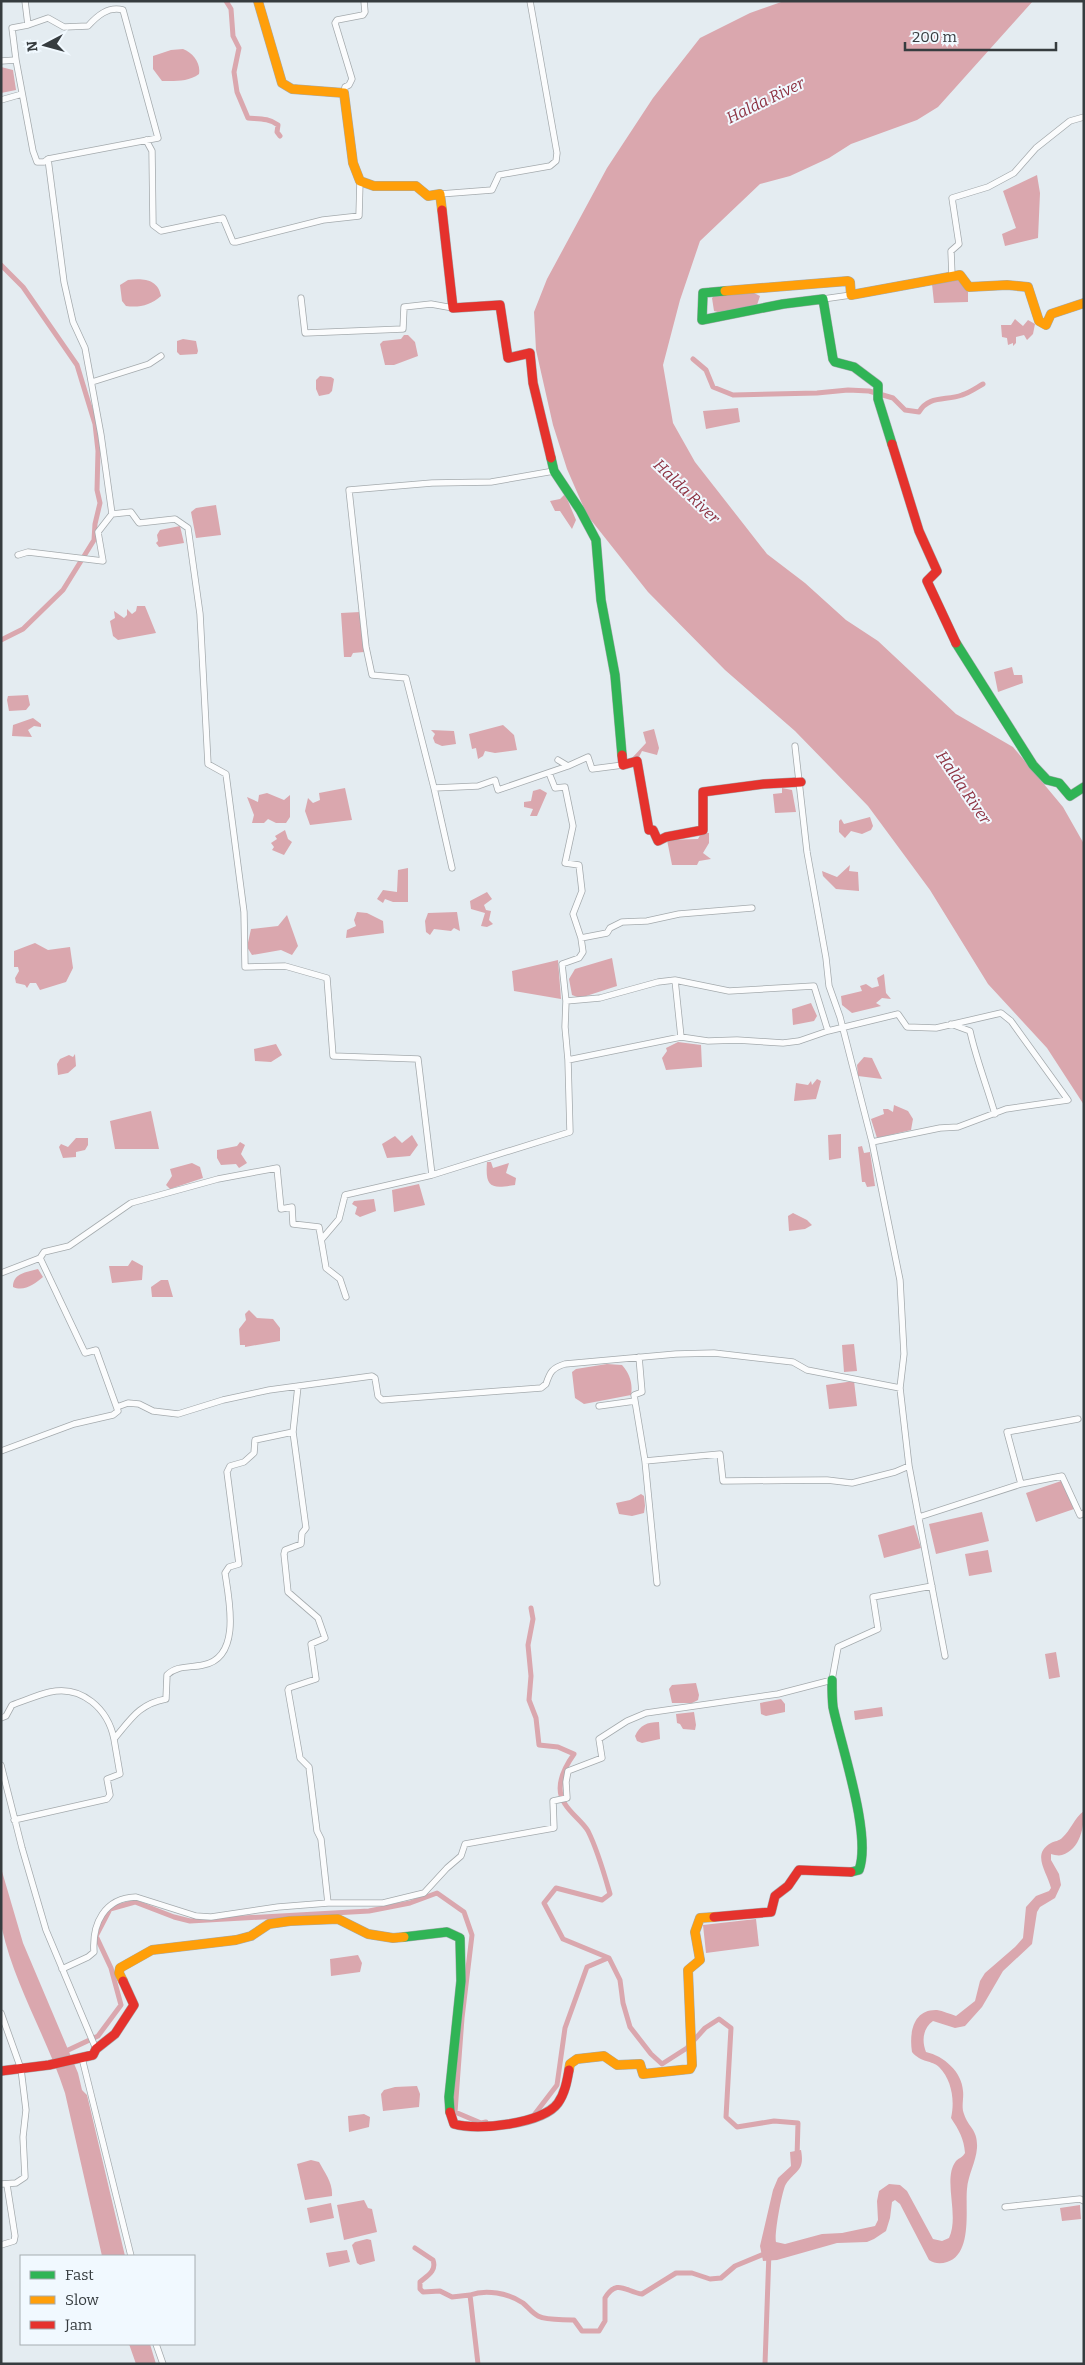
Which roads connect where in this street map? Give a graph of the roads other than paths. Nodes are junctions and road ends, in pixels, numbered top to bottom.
1 (25, 1) edge
2 (258, 1) edge
3 (364, 1) edge
4 (530, 1) edge
5 (28, 25) junction
6 (1, 60) edge
7 (16, 60) junction
8 (344, 93) junction
9 (22, 94) junction
10 (1, 100) edge
11 (1084, 117) edge
12 (146, 140) junction
13 (48, 159) junction
14 (360, 182) junction
15 (440, 194) junction
16 (952, 276) junction
17 (851, 296) junction
18 (301, 298) dead end
19 (823, 299) junction
20 (1084, 303) edge
21 (453, 308) junction
22 (161, 356) dead end
23 (92, 382) junction
24 (554, 471) junction
25 (112, 514) junction
26 (18, 555) dead end
27 (795, 746) dead end
28 (558, 760) dead end
29 (623, 765) junction
30 (568, 766) junction
31 (549, 773) junction
32 (800, 782) junction
33 (1084, 787) edge
34 (434, 788) junction
35 (452, 868) dead end
36 (752, 908) dead end
37 (581, 938) junction
38 (675, 980) junction
39 (566, 1001) junction
40 (951, 1024) junction
41 (843, 1028) junction
42 (828, 1031) junction
43 (681, 1037) junction
44 (568, 1060) junction
45 (995, 1114) junction
46 (872, 1142) junction
47 (432, 1175) junction
48 (322, 1239) junction
49 (40, 1258) junction
50 (1, 1273) edge
51 (346, 1297) dead end
52 (639, 1357) junction
53 (298, 1386) junction
54 (900, 1388) junction
55 (635, 1401) junction
56 (117, 1406) junction
57 (599, 1406) dead end
58 (1078, 1419) dead end
59 (293, 1432) junction
60 (1, 1451) edge
61 (644, 1461) junction
62 (909, 1466) junction
63 (1021, 1484) junction
64 (1084, 1513) edge
65 (919, 1517) junction
66 (657, 1583) dead end
67 (932, 1586) junction
68 (945, 1656) dead end
69 (832, 1680) junction
70 (1, 1718) edge
71 (114, 1739) junction
72 (1, 1765) edge
73 (14, 1820) junction
74 (328, 1903) junction
75 (62, 1968) junction
76 (1, 2013) edge
77 (95, 2047) junction
78 (79, 2059) junction
79 (21, 2068) junction
80 (1, 2072) edge
81 (4, 2184) edge
82 (1084, 2201) edge
83 (1005, 2207) dead end
84 (1, 2245) edge
85 (131, 2255) edge
86 (156, 2345) edge
87 (163, 2364) edge

1 - 5 street
2 - 8 street
3 - 8 street
4 - 15 street
5 - 7 street
5 - 12 street
6 - 7 street
7 - 9 street
8 - 14 street
9 - 10 street
9 - 13 street
11 - 16 street
12 - 13 street
12 - 14 street
13 - 23 street
14 - 15 street
15 - 21 street
16 - 17 street
16 - 20 street
17 - 19 street
17 - 19 street
18 - 21 street
19 - 33 street
21 - 24 street
22 - 23 street
23 - 25 street
24 - 29 street
24 - 34 street
25 - 26 street
25 - 47 street
27 - 32 street
28 - 30 street
29 - 30 street
29 - 32 street
30 - 31 street
31 - 34 street
31 - 37 street
32 - 41 street
34 - 35 street
36 - 37 street
37 - 39 street
38 - 39 street
38 - 42 street
38 - 43 street
39 - 44 street
40 - 41 street
40 - 45 street
40 - 45 street
41 - 42 street
41 - 46 street
42 - 43 street
43 - 44 street
44 - 47 street
45 - 46 street
46 - 54 street
47 - 48 street
48 - 49 street
48 - 51 street
49 - 50 street
49 - 56 street
52 - 53 street
52 - 54 street
52 - 55 street
53 - 56 street
53 - 59 street
54 - 62 street
55 - 57 street
55 - 61 street
56 - 60 street
58 - 63 street
59 - 71 street
59 - 74 street
61 - 62 street
61 - 66 street
62 - 65 street
63 - 64 street
63 - 65 street
65 - 67 street
67 - 68 street
67 - 69 street
69 - 74 street
69 - 77 street
70 - 71 street
71 - 73 street
72 - 73 street
73 - 75 street
74 - 75 street
75 - 77 street
76 - 79 street
77 - 78 street
78 - 79 street
78 - 85 street
79 - 80 street
79 - 81 street
81 - 84 street
82 - 83 street
86 - 87 street

